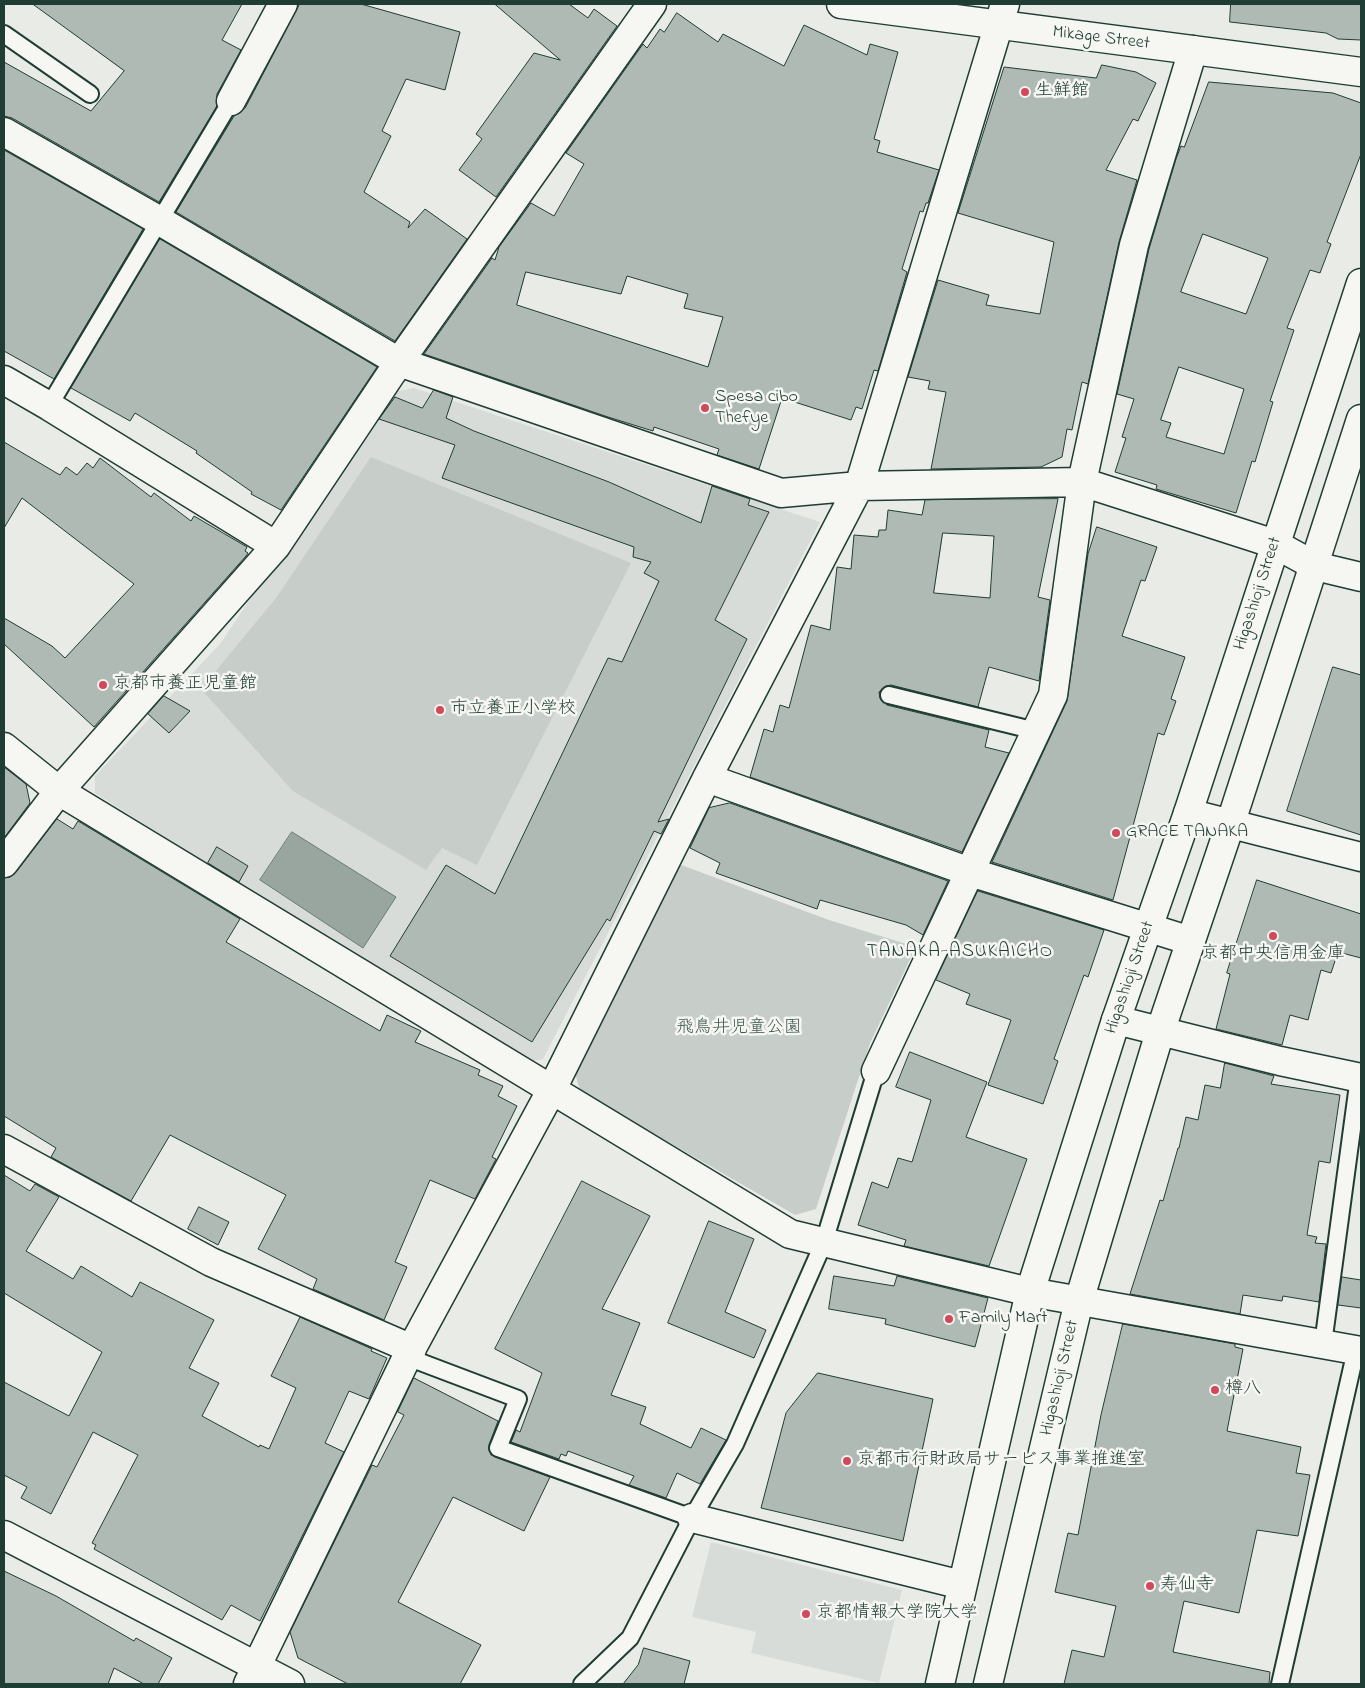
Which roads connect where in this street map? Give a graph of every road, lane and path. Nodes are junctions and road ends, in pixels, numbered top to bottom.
1 (283, 4) edge
2 (652, 4) edge
3 (841, 4) edge
4 (1002, 15) edge
5 (4, 34) edge
6 (1193, 50) junction
7 (1361, 72) edge
8 (90, 94) dead end
9 (231, 101) joint
10 (4, 132) edge
11 (160, 221) junction
12 (1361, 283) edge
13 (399, 362) junction
14 (4, 380) edge
15 (49, 406) junction
16 (1361, 419) edge
17 (1082, 482) junction
18 (859, 486) junction
19 (1275, 544) junction
20 (276, 546) junction
21 (1315, 566) junction
22 (1361, 578) edge
23 (889, 695) dead end
24 (1036, 731) junction
25 (4, 747) edge
26 (707, 778) junction
27 (59, 791) junction
28 (1188, 813) junction
29 (1230, 825) junction
30 (1361, 857) edge
31 (4, 863) edge
32 (970, 872) junction
33 (1148, 927) junction
34 (1191, 941) junction
35 (1116, 1020) junction
36 (1160, 1032) junction
37 (876, 1071) joint
38 (1360, 1078) edge
39 (551, 1091) junction
40 (4, 1148) edge
41 (824, 1242) junction
42 (1030, 1292) junction
43 (1079, 1300) junction
44 (1323, 1344) junction
45 (1359, 1350) edge
46 (410, 1353) junction
47 (692, 1518) junction
48 (4, 1535) edge
49 (962, 1585) junction
50 (252, 1675) edge
51 (290, 1684) edge
52 (582, 1684) edge
53 (940, 1684) edge
54 (988, 1684) edge
55 (1280, 1684) edge

1 - 9 street
2 - 13 street
3 - 4 street, Mikage Street
4 - 6 street, Mikage Street
4 - 18 street
5 - 8 lane
6 - 7 street, Mikage Street
6 - 17 street
9 - 11 lane
10 - 11 street
11 - 13 street
11 - 15 lane
12 - 19 street, Higashioji Street
13 - 18 street
13 - 20 street
14 - 15 street
15 - 20 street
16 - 21 street, Higashioji Street
17 - 18 street
17 - 19 street
17 - 24 street
18 - 26 street
19 - 21 street
19 - 28 street, Higashioji Street
20 - 27 street
21 - 22 street
21 - 29 street, Higashioji Street
23 - 24 lane
24 - 32 street
25 - 27 street
26 - 32 street
26 - 39 street
27 - 31 street
27 - 39 street
28 - 29 street
28 - 33 street, Higashioji Street
29 - 30 street
29 - 34 street, Higashioji Street
32 - 33 street
32 - 37 street
33 - 34 street
33 - 35 street, Higashioji Street
34 - 36 street, Higashioji Street
35 - 36 street
35 - 42 street, Higashioji Street
36 - 38 street
36 - 43 street, Higashioji Street
37 - 41 lane
38 - 44 lane
39 - 41 street
39 - 46 street
40 - 46 street
41 - 42 street
41 - 47 lane
42 - 43 street
42 - 49 street, Higashioji Street
43 - 44 street
43 - 54 street, Higashioji Street
44 - 45 street
45 - 55 lane
46 - 47 lane
46 - 50 street
47 - 49 street
47 - 52 lane
48 - 50 street
49 - 53 street, Higashioji Street
50 - 51 street

